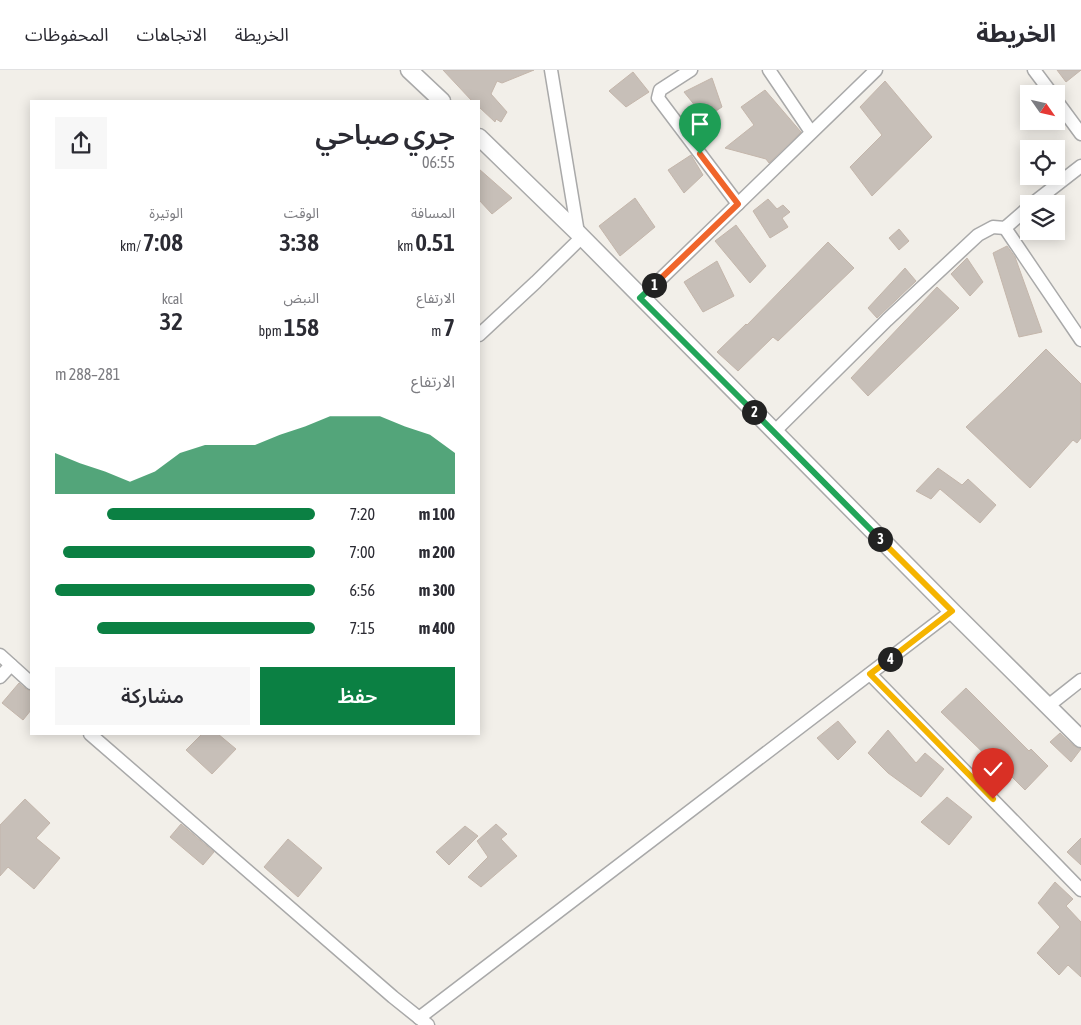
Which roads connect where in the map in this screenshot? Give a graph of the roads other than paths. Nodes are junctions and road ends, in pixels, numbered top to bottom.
1 (409, 70) edge
2 (551, 70) edge
3 (691, 70) edge
4 (770, 70) edge
5 (876, 70) edge
6 (1034, 70) edge
7 (1045, 85) edge
8 (441, 100) edge
9 (1065, 112) edge
10 (811, 132) junction
11 (1081, 134) edge
12 (480, 138) edge
13 (1081, 166) edge
14 (1044, 195) edge
15 (738, 204) junction
16 (1020, 215) edge
17 (1005, 228) junction
18 (580, 235) junction
19 (640, 298) junction
20 (480, 333) edge
21 (1081, 340) edge
22 (774, 432) junction
23 (952, 611) junction
24 (0, 655) edge
25 (11, 665) junction
26 (870, 674) junction
27 (0, 676) edge
28 (1081, 680) edge
29 (30, 682) edge
30 (1048, 706) junction
31 (91, 735) edge
32 (1081, 739) edge
33 (1081, 890) edge
34 (424, 1022) edge

1 - 8 street
2 - 18 street
3 - 15 street
4 - 10 street
5 - 10 street
6 - 7 street
9 - 11 street
10 - 15 street
12 - 18 street
13 - 14 street
15 - 19 street
16 - 17 street
17 - 21 street
17 - 22 street
18 - 19 street
18 - 20 street
19 - 22 street
22 - 23 street
23 - 26 street
23 - 30 street
24 - 25 street
25 - 27 street
25 - 29 street
26 - 33 street
26 - 34 street
28 - 30 street
30 - 32 street
31 - 34 street

